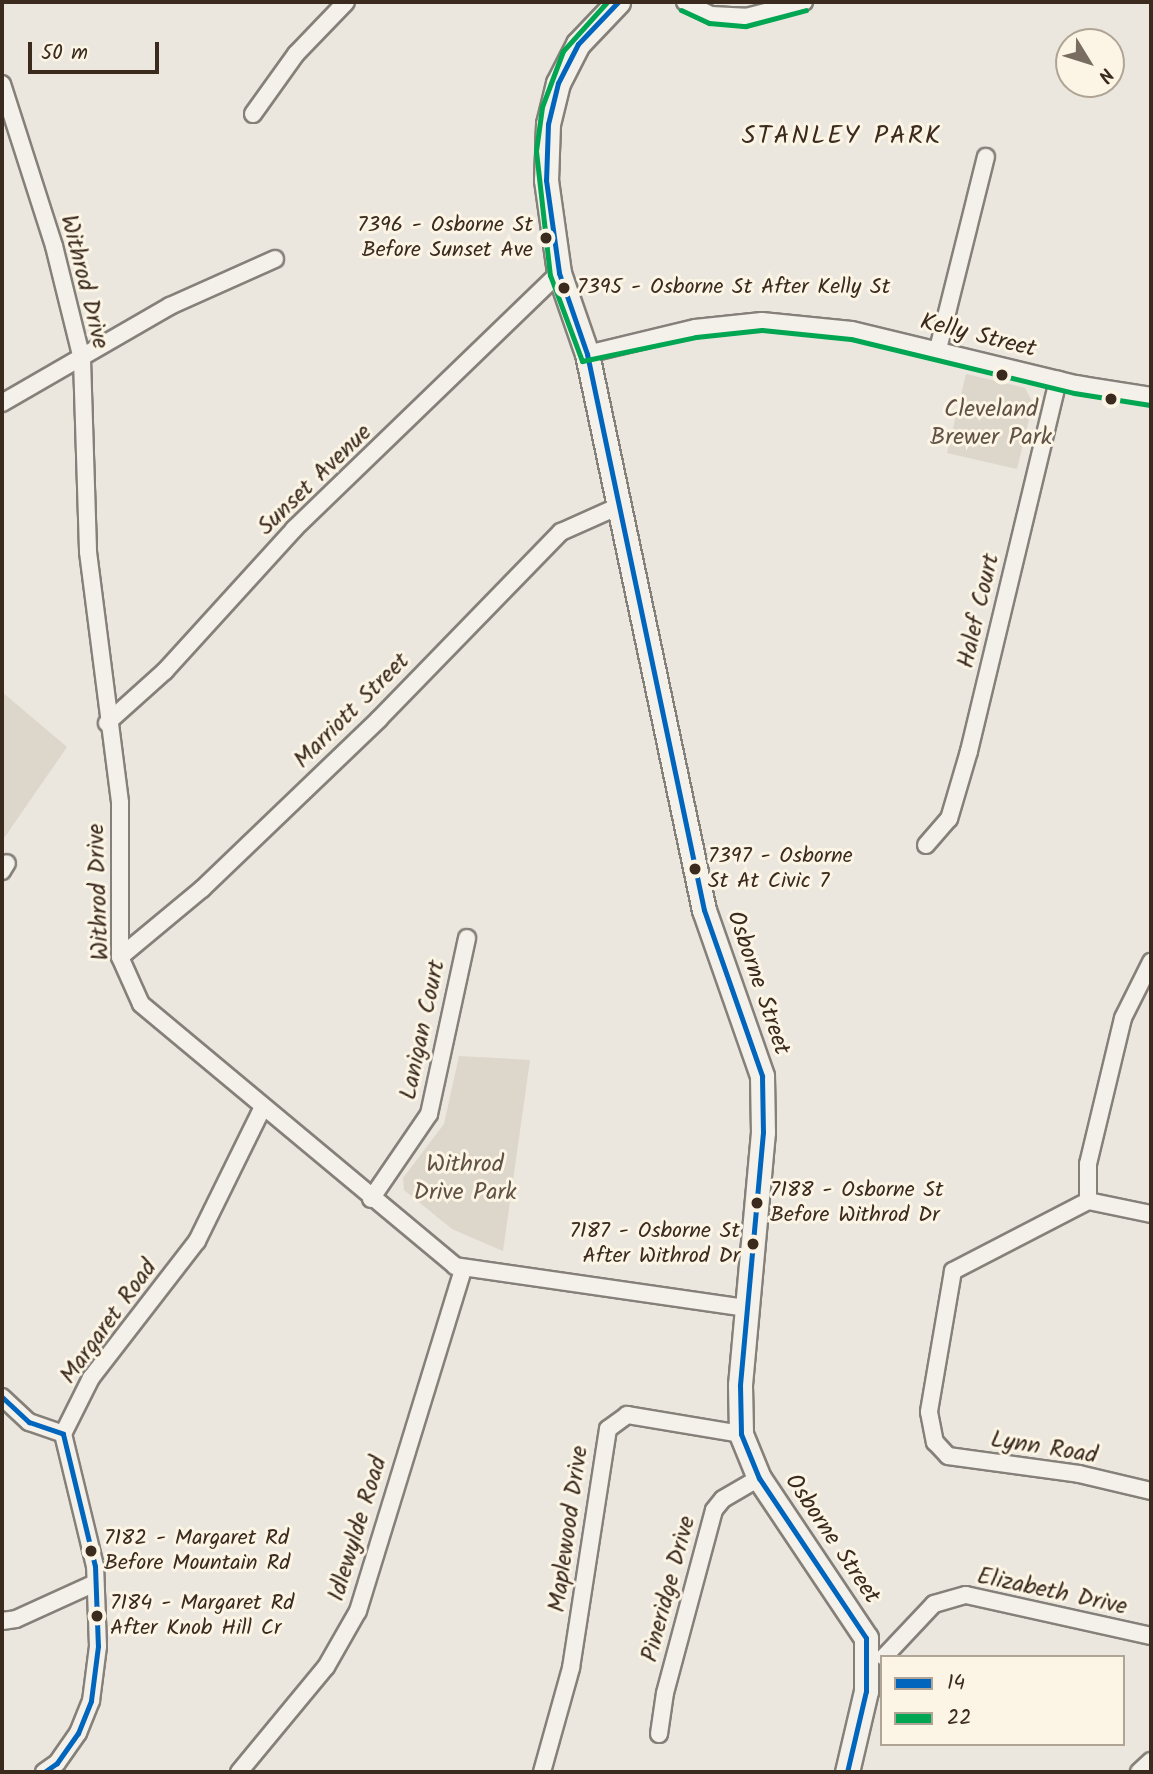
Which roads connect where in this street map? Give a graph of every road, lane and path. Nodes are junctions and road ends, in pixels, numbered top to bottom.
1 (346, 2) edge
2 (618, 2) edge
3 (685, 2) edge
4 (804, 2) edge
5 (2, 85) edge
6 (253, 114) dead end
7 (986, 157) dead end
8 (275, 259) dead end
9 (559, 272) junction
10 (937, 349) junction
11 (587, 354) junction
12 (82, 359) junction
13 (1058, 379) junction
14 (1151, 396) edge
15 (2, 403) edge
16 (619, 506) junction
17 (107, 723) junction
18 (926, 845) dead end
19 (467, 938) dead end
20 (121, 957) junction
21 (1151, 962) edge
22 (263, 1107) junction
23 (371, 1199) junction
24 (1088, 1201) junction
25 (1151, 1214) edge
26 (463, 1269) junction
27 (746, 1308) junction
28 (2, 1397) edge
29 (64, 1434) junction
30 (741, 1434) junction
31 (759, 1478) junction
32 (1151, 1491) edge
33 (95, 1583) junction
34 (2, 1621) edge
35 (1151, 1636) edge
36 (887, 1655) edge
37 (880, 1665) edge
38 (866, 1691) junction
39 (659, 1734) dead end
40 (1151, 1761) edge
41 (44, 1772) edge
42 (239, 1772) edge
43 (542, 1772) edge
44 (847, 1772) edge
45 (1139, 1772) edge

1 - 6 street
2 - 9 street, Osborne Street
3 - 4 street
5 - 12 street, Withrod Drive
7 - 10 street
8 - 12 street
9 - 11 street, Osborne Street
9 - 17 street, Sunset Avenue
10 - 11 street, Kelly Street
10 - 13 street, Kelly Street
11 - 16 street, Osborne Street
12 - 15 street
12 - 17 street, Withrod Drive
13 - 14 street, Kelly Street
13 - 18 street, Halef Court
16 - 20 street, Marriott Street
16 - 27 street, Osborne Street
17 - 20 street, Withrod Drive
19 - 23 street, Lanigan Court
20 - 22 street, Withrod Drive
21 - 24 street
22 - 23 street, Withrod Drive
22 - 29 street, Margaret Road
23 - 26 street, Withrod Drive
24 - 25 street
24 - 32 street, Lynn Road
26 - 27 street, Withrod Drive
26 - 42 street, Idlewylde Road
27 - 30 street, Osborne Street
28 - 29 street
29 - 33 street
30 - 31 street, Osborne Street
30 - 43 street, Maplewood Drive
31 - 38 street, Osborne Street
31 - 39 street, Pineridge Drive
33 - 34 street
33 - 41 street
35 - 36 street, Elizabeth Drive
37 - 38 street, Elizabeth Drive
38 - 44 street, Osborne Street
40 - 45 street

